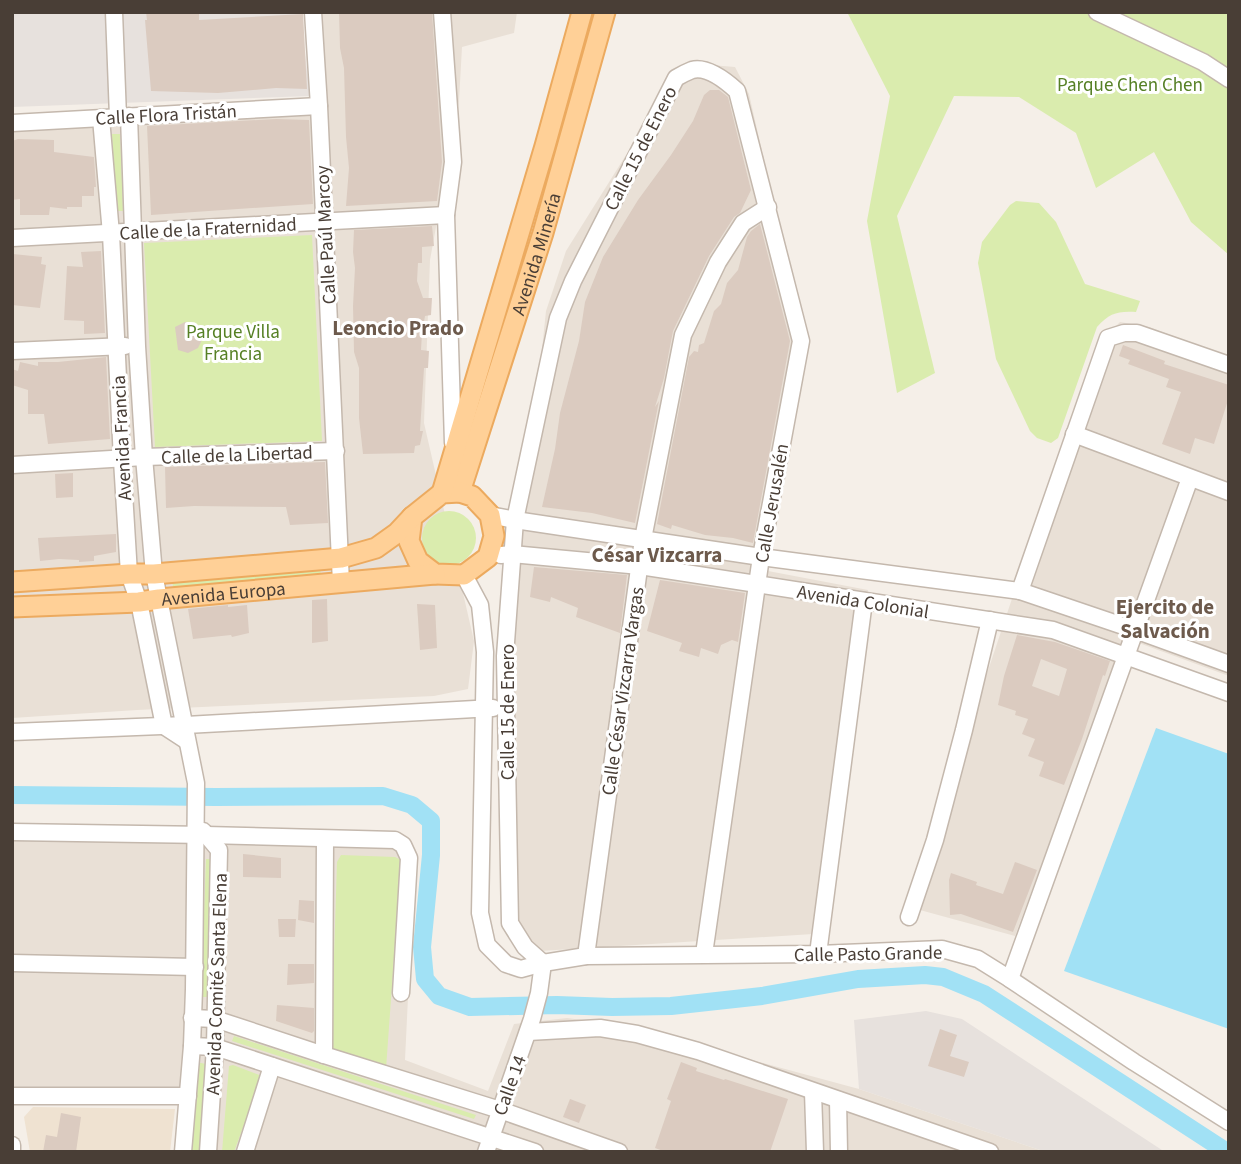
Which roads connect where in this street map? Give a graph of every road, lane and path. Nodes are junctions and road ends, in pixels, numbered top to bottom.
1 (114, 12) edge
2 (313, 12) edge
3 (442, 12) edge
4 (582, 12) edge
5 (605, 12) edge
6 (1097, 12) edge
7 (709, 73) joint
8 (1229, 79) edge
9 (319, 106) junction
10 (123, 116) junction
11 (101, 118) junction
12 (12, 123) edge
13 (768, 208) junction
14 (446, 215) junction
15 (324, 222) junction
16 (133, 231) junction
17 (111, 234) junction
18 (12, 238) edge
19 (116, 346) junction
20 (137, 346) junction
21 (12, 351) edge
22 (1229, 365) edge
23 (1074, 434) junction
24 (454, 449) junction
25 (336, 451) junction
26 (144, 457) junction
27 (122, 460) junction
28 (12, 465) edge
29 (1189, 478) junction
30 (451, 492) junction
31 (1229, 492) edge
32 (490, 515) junction
33 (412, 517) junction
34 (515, 520) junction
35 (643, 539) junction
36 (512, 554) junction
37 (488, 557) junction
38 (761, 557) junction
39 (341, 558) junction
40 (640, 566) junction
41 (129, 574) junction
42 (154, 574) junction
43 (435, 574) junction
44 (464, 575) junction
45 (12, 582) edge
46 (341, 583) junction
47 (757, 584) junction
48 (1020, 592) junction
49 (935, 596) junction
50 (159, 599) junction
51 (864, 601) junction
52 (139, 602) junction
53 (12, 607) edge
54 (990, 620) junction
55 (1135, 630) junction
56 (1126, 655) junction
57 (1229, 664) edge
58 (1229, 693) edge
59 (506, 707) junction
60 (483, 709) junction
61 (164, 726) junction
62 (12, 732) edge
63 (186, 733) junction
64 (199, 825) junction
65 (12, 832) edge
66 (325, 839) junction
67 (909, 917) dead end
68 (704, 954) junction
69 (818, 954) junction
70 (586, 956) junction
71 (12, 963) edge
72 (543, 963) junction
73 (195, 967) junction
74 (1010, 979) junction
75 (401, 993) dead end
76 (192, 1018) junction
77 (215, 1019) junction
78 (530, 1026) junction
79 (192, 1046) junction
80 (215, 1047) junction
81 (324, 1055) junction
82 (272, 1066) junction
83 (813, 1092) junction
84 (12, 1096) edge
85 (188, 1096) junction
86 (838, 1100) junction
87 (500, 1110) junction
88 (1229, 1122) edge
89 (488, 1144) edge
90 (12, 1145) edge
91 (12, 1152) edge
92 (183, 1152) edge
93 (208, 1152) edge
94 (245, 1152) edge
95 (535, 1152) edge
96 (619, 1152) edge
97 (815, 1152) edge
98 (839, 1152) edge
99 (990, 1152) edge

1 - 10 street, Avenida Francia
2 - 9 street, Calle Paúl Marcoy
3 - 14 street
4 - 24 main road, Avenida Minería
5 - 30 main road, Avenida Minería
6 - 8 street
7 - 13 street, Calle Jerusalén
7 - 34 street, Calle 15 de Enero
9 - 10 street, Calle Flora Tristán
9 - 15 street, Calle Paúl Marcoy
10 - 11 street, Calle Flora Tristán
10 - 16 street, Avenida Francia
11 - 12 street, Calle Flora Tristán
11 - 17 street, Avenida Francia
13 - 35 street, Calle César Vizcarra Vargas
13 - 38 street, Calle Jerusalén
14 - 15 street, Calle de la Fraternidad
14 - 24 street
15 - 16 street, Calle de la Fraternidad
15 - 25 street, Calle Paúl Marcoy
16 - 17 street, Calle de la Fraternidad
16 - 20 street, Avenida Francia
17 - 18 street, Calle de la Fraternidad
17 - 19 street, Avenida Francia
19 - 20 street
19 - 21 street
19 - 27 street, Avenida Francia
20 - 26 street, Avenida Francia
22 - 23 street
23 - 29 street
23 - 48 street
24 - 30 main road, Avenida Minería
25 - 26 street, Calle de la Libertad
25 - 39 street, Calle Paúl Marcoy
26 - 27 street, Calle de la Libertad
26 - 42 street, Avenida Francia
27 - 28 street, Calle de la Libertad
27 - 41 street, Avenida Francia
29 - 31 street
29 - 55 street
30 - 32 main road
30 - 33 main road
32 - 34 street, Avenida Colonial
32 - 37 main road
33 - 39 main road, Avenida Europa
33 - 43 main road
34 - 35 street, Avenida Colonial
34 - 36 street, Calle 15 de Enero
35 - 38 street, Avenida Colonial
35 - 40 street, Calle César Vizcarra Vargas
36 - 37 street, Avenida Colonial
36 - 40 street, Avenida Colonial
36 - 59 street, Calle 15 de Enero
37 - 44 main road
38 - 47 street, Calle Jerusalén
38 - 49 street, Avenida Colonial
39 - 42 main road, Avenida Europa
39 - 46 street, Calle Paúl Marcoy
40 - 47 street, Avenida Colonial
40 - 70 street, Calle César Vizcarra Vargas
41 - 42 main road, Avenida Europa
41 - 45 main road, Avenida Europa
41 - 52 street, Avenida Francia
42 - 50 street, Avenida Francia
43 - 44 main road
43 - 46 main road, Avenida Europa
44 - 60 street, Calle 15 de Enero
46 - 50 main road, Avenida Europa
47 - 51 street, Avenida Colonial
47 - 68 street, Calle Jerusalén
48 - 49 street, Avenida Colonial
48 - 55 street, Avenida Colonial
49 - 51 street, Avenida Colonial
49 - 54 street, Avenida Colonial
50 - 52 main road, Avenida Europa
50 - 63 street, Avenida Francia
51 - 69 street
52 - 53 main road, Avenida Europa
52 - 61 street, Avenida Francia
54 - 56 street, Avenida Colonial
54 - 67 street
55 - 56 street
55 - 57 street, Avenida Colonial
56 - 58 street, Avenida Colonial
56 - 74 street
59 - 60 street
59 - 72 street, Calle 15 de Enero
60 - 63 street
60 - 72 street, Calle 15 de Enero
61 - 62 street
61 - 63 street
63 - 64 street, Avenida Francia
64 - 65 street
64 - 66 street
64 - 73 street, Avenida Francia
64 - 77 street, Avenida Comité Santa Elena
66 - 75 street
66 - 81 street
68 - 69 street, Calle Pasto Grande
68 - 70 street, Calle Pasto Grande
69 - 74 street, Calle Pasto Grande
70 - 72 street, Calle Pasto Grande
71 - 73 street
72 - 78 street, Calle 14
73 - 76 street, Avenida Francia
74 - 88 street, Calle Pasto Grande
76 - 77 street
76 - 79 street, Avenida Francia
77 - 80 street, Avenida Comité Santa Elena
77 - 81 street
78 - 83 street
78 - 87 street, Calle 14
79 - 80 street
79 - 85 street, Avenida Francia
80 - 82 street
80 - 93 street, Avenida Comité Santa Elena
81 - 87 street
82 - 89 street
82 - 94 street
83 - 86 street
83 - 97 street
84 - 85 street
85 - 92 street, Avenida Francia
86 - 98 street
86 - 99 street
87 - 89 street, Calle 14
87 - 96 street
89 - 95 street
90 - 91 street

